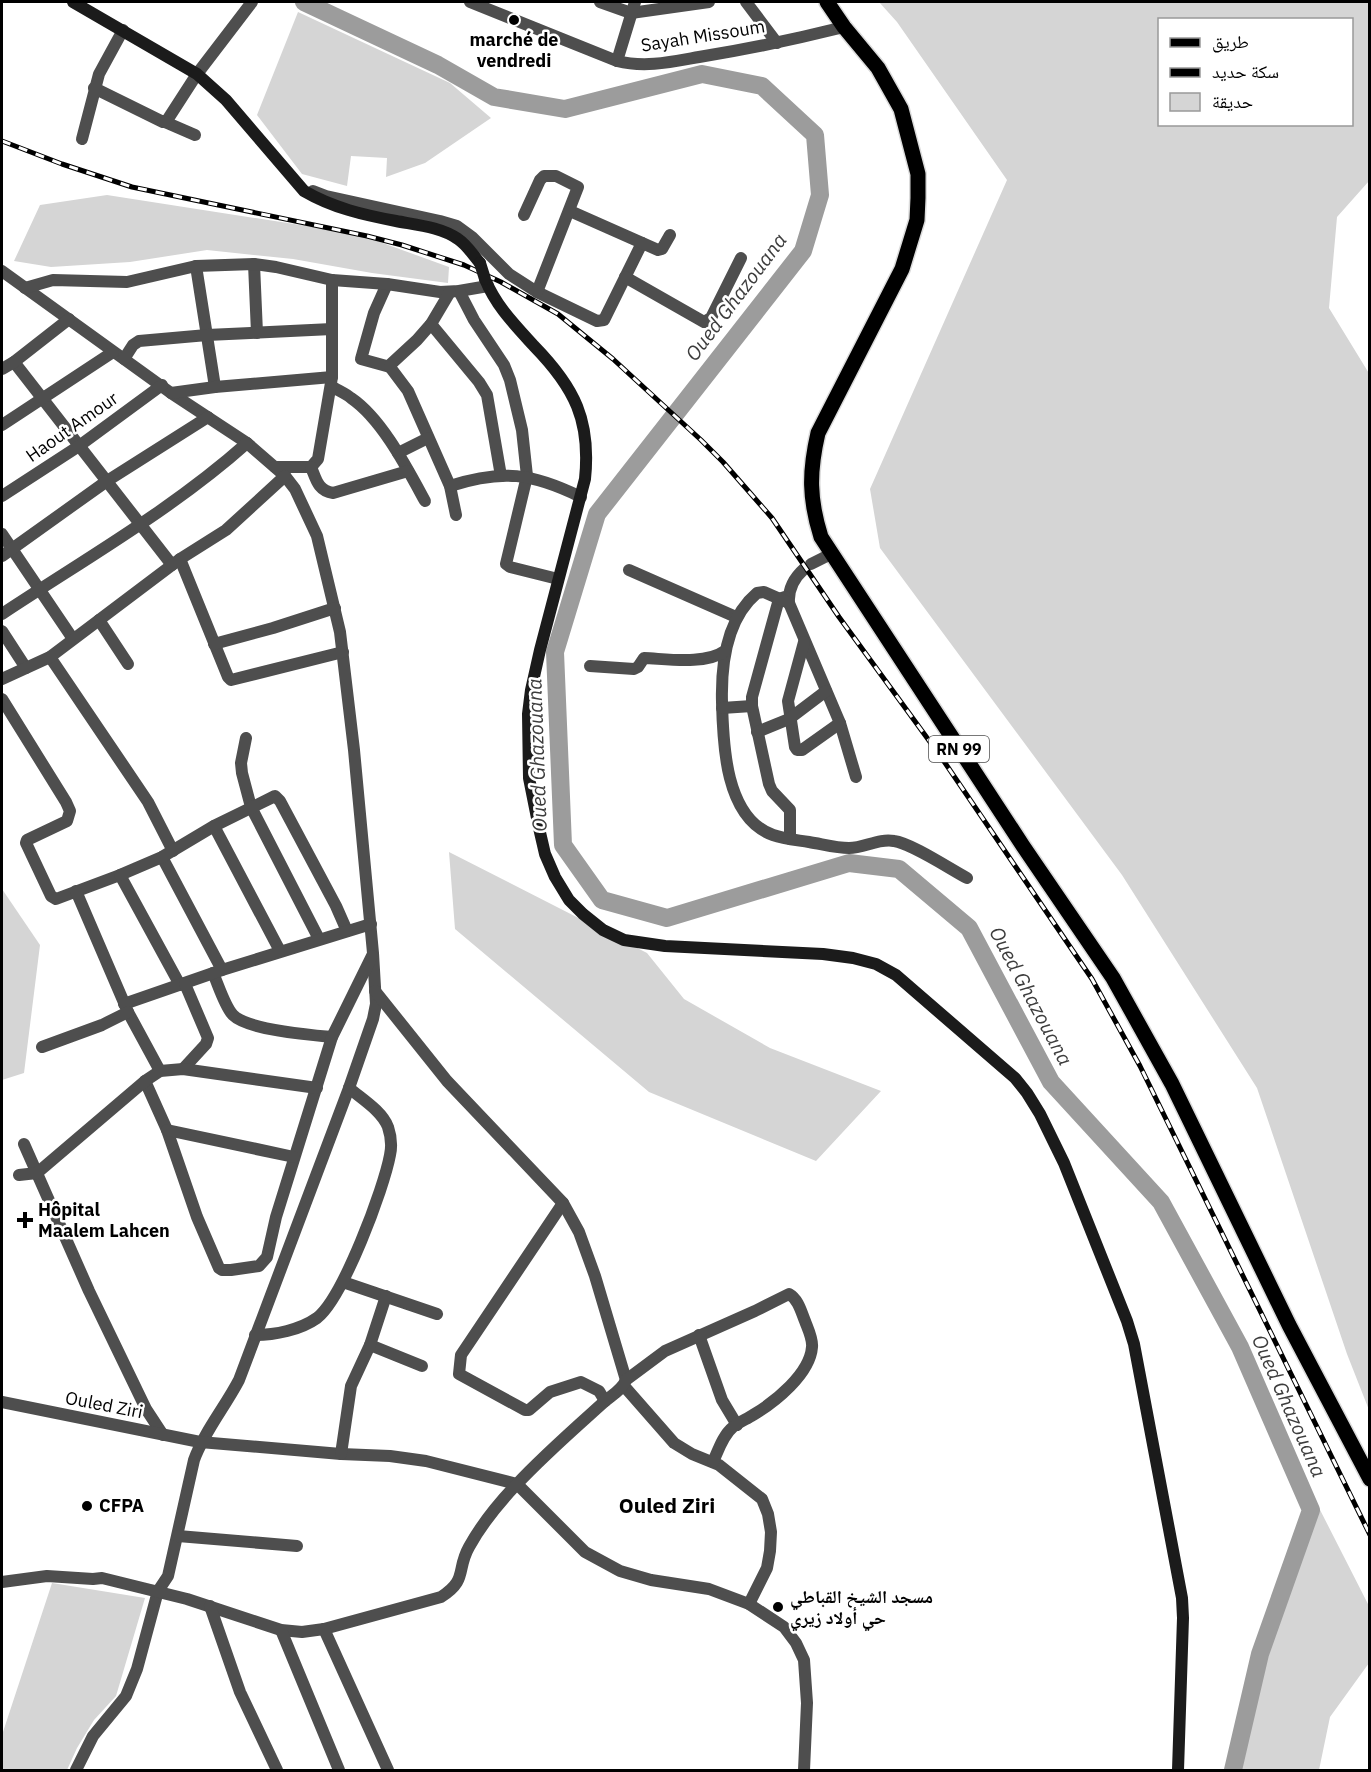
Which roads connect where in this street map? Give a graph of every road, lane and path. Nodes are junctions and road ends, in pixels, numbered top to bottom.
1 (73, 2) edge
2 (252, 2) edge
3 (470, 2) edge
4 (600, 2) edge
5 (710, 2) edge
6 (746, 2) edge
7 (827, 2) edge
8 (633, 7) edge
9 (843, 27) junction
10 (123, 30) junction
11 (777, 43) junction
12 (617, 61) junction
13 (197, 75) junction
14 (94, 88) junction
15 (165, 122) junction
16 (195, 135) dead end
17 (82, 139) dead end
18 (291, 178) junction
19 (570, 211) junction
20 (524, 215) dead end
21 (670, 235) dead end
22 (642, 243) junction
23 (741, 258) dead end
24 (254, 264) junction
25 (196, 266) junction
26 (2, 271) edge
27 (625, 277) junction
28 (332, 280) junction
29 (486, 282) junction
30 (387, 284) junction
31 (25, 288) junction
32 (537, 292) junction
33 (461, 293) junction
34 (69, 320) junction
35 (431, 324) junction
36 (332, 329) junction
37 (257, 333) junction
38 (207, 335) junction
39 (119, 356) junction
40 (14, 362) junction
41 (390, 367) junction
42 (2, 369) edge
43 (331, 381) junction
44 (215, 387) junction
45 (166, 389) junction
46 (43, 398) junction
47 (208, 417) junction
48 (2, 425) edge
49 (428, 438) junction
50 (247, 443) junction
51 (80, 446) junction
52 (398, 453) junction
53 (311, 466) junction
54 (275, 467) junction
55 (408, 471) junction
56 (285, 476) junction
57 (501, 476) junction
58 (526, 476) junction
59 (107, 481) junction
60 (450, 486) junction
61 (2, 496) edge
62 (580, 497) junction
63 (425, 501) dead end
64 (456, 516) dead end
65 (140, 524) junction
66 (2, 534) edge
67 (7, 553) edge
68 (831, 554) junction
69 (176, 562) junction
70 (629, 570) dead end
71 (558, 579) junction
72 (38, 590) junction
73 (785, 600) junction
74 (335, 608) junction
75 (2, 614) edge
76 (736, 617) junction
77 (99, 620) junction
78 (2, 631) edge
79 (73, 639) junction
80 (804, 642) junction
81 (214, 644) junction
82 (725, 651) junction
83 (343, 652) junction
84 (50, 657) junction
85 (128, 664) dead end
86 (590, 666) dead end
87 (26, 668) junction
88 (2, 679) edge
89 (826, 691) junction
90 (2, 699) edge
91 (752, 705) junction
92 (722, 708) junction
93 (789, 719) junction
94 (840, 723) junction
95 (757, 732) junction
96 (246, 738) dead end
97 (856, 777) dead end
98 (251, 807) junction
99 (214, 826) junction
100 (790, 839) junction
101 (167, 854) junction
102 (120, 875) junction
103 (968, 878) dead end
104 (76, 891) junction
105 (371, 924) junction
106 (347, 931) junction
107 (319, 939) junction
108 (280, 951) junction
109 (373, 953) junction
110 (218, 972) junction
111 (183, 984) junction
112 (375, 991) junction
113 (126, 1008) junction
114 (332, 1037) junction
115 (42, 1047) dead end
116 (183, 1069) junction
117 (160, 1071) junction
118 (145, 1081) junction
119 (316, 1088) junction
120 (349, 1088) junction
121 (167, 1130) junction
122 (24, 1144) dead end
123 (294, 1157) junction
124 (37, 1173) junction
125 (19, 1175) dead end
126 (563, 1203) junction
127 (343, 1282) junction
128 (386, 1296) junction
129 (437, 1314) dead end
130 (255, 1335) junction
131 (699, 1335) junction
132 (370, 1345) junction
133 (422, 1366) dead end
134 (625, 1383) junction
135 (142, 1399) junction
136 (605, 1401) junction
137 (2, 1402) edge
138 (737, 1425) junction
139 (134, 1429) junction
140 (164, 1435) junction
141 (201, 1442) junction
142 (341, 1454) junction
143 (712, 1462) junction
144 (1370, 1479) edge
145 (517, 1484) junction
146 (178, 1536) junction
147 (297, 1546) dead end
148 (2, 1582) edge
149 (158, 1591) junction
150 (749, 1604) junction
151 (210, 1606) junction
152 (324, 1629) junction
153 (280, 1630) junction
154 (76, 1770) edge
155 (277, 1770) edge
156 (339, 1770) edge
157 (388, 1770) edge
158 (804, 1770) edge
159 (1178, 1770) edge

1 - 10 main road
2 - 13 street
3 - 12 street, Sayah Missoum
4 - 8 street
5 - 8 street
6 - 11 street
7 - 9 main road, RN 99
8 - 12 street
9 - 11 street, Sayah Missoum
9 - 68 main road, RN 99
10 - 13 main road
10 - 14 street
11 - 12 street, Sayah Missoum
13 - 15 street
13 - 18 main road
14 - 15 street
14 - 17 street
15 - 16 street
18 - 29 main road, bridge
18 - 32 street
19 - 20 street
19 - 22 street
19 - 32 street
21 - 22 street
22 - 27 street
23 - 27 street
24 - 25 street
24 - 28 street
24 - 37 street
25 - 31 street
25 - 38 street
26 - 31 street
27 - 32 street
28 - 30 street
28 - 36 street
29 - 33 street
29 - 62 main road
30 - 33 street
30 - 41 street
31 - 34 street
33 - 35 street
33 - 58 street
34 - 39 street
34 - 40 street
35 - 41 street
35 - 57 street
36 - 37 street
36 - 43 street
37 - 38 street
38 - 39 street
38 - 44 street
39 - 45 street
39 - 46 street
40 - 42 street
40 - 46 street
41 - 49 street
43 - 44 street
43 - 52 street
43 - 53 street
44 - 45 street
45 - 47 street
45 - 51 street, Haout Amour
46 - 48 street
46 - 51 street
47 - 50 street
47 - 59 street
49 - 52 street
49 - 60 street
50 - 54 street
50 - 65 street
51 - 59 street
51 - 61 street, Haout Amour
52 - 55 street
53 - 54 street
53 - 55 street
54 - 56 street
55 - 63 street
56 - 69 street
56 - 74 street
57 - 58 street
57 - 60 street
58 - 62 street
58 - 71 street
59 - 65 street
59 - 67 street
60 - 64 street
62 - 71 main road
65 - 69 street
65 - 72 street
66 - 67 street
67 - 72 street
68 - 73 street
68 - 144 main road, RN 99
69 - 77 street
69 - 81 street
70 - 76 street
71 - 159 main road
72 - 75 street
72 - 79 street
73 - 76 street
73 - 80 street
73 - 91 street
74 - 81 street
74 - 83 street
76 - 82 street
77 - 79 street
77 - 85 street
78 - 87 street
79 - 84 street
80 - 89 street
80 - 93 street
81 - 83 street
82 - 86 street
82 - 92 street
83 - 105 street
84 - 87 street
84 - 101 street
87 - 88 street
89 - 93 street
89 - 94 street
90 - 104 street
91 - 92 street
91 - 95 street
92 - 100 street
93 - 94 street
93 - 95 street
94 - 97 street
95 - 100 street
96 - 98 street
98 - 99 street
98 - 106 street
98 - 107 street
99 - 101 street
99 - 108 street
100 - 103 street
101 - 102 street
101 - 110 street
102 - 104 street
102 - 111 street
104 - 113 street
105 - 106 street
105 - 109 street
106 - 107 street
107 - 108 street
108 - 110 street
109 - 112 street
109 - 114 street
110 - 111 street
110 - 114 street
111 - 113 street
111 - 116 street
112 - 120 street
112 - 126 street
113 - 115 street
113 - 117 street
114 - 119 street
116 - 117 street
116 - 119 street
117 - 118 street
118 - 121 street
118 - 124 street
119 - 123 street
120 - 127 street
120 - 130 street
121 - 123 street
121 - 123 street
122 - 124 street
124 - 125 street
124 - 135 street
126 - 134 street
126 - 136 street
127 - 128 street
127 - 130 street
128 - 129 street
128 - 132 street
130 - 141 street
131 - 134 street
131 - 138 street
131 - 138 street
132 - 133 street
132 - 142 street
134 - 136 street
134 - 143 street
135 - 139 street
135 - 140 street
136 - 145 street
137 - 139 street, Ouled Ziri
138 - 143 street
139 - 140 street, Ouled Ziri
140 - 141 street, Ouled Ziri
141 - 142 street, Ouled Ziri
141 - 146 street
142 - 145 street, Ouled Ziri
143 - 150 street
145 - 150 street
145 - 152 street
146 - 147 street
146 - 149 street
148 - 149 street
149 - 151 street
149 - 154 street
150 - 158 street
151 - 153 street
151 - 155 street
152 - 153 street
152 - 157 street
153 - 156 street

